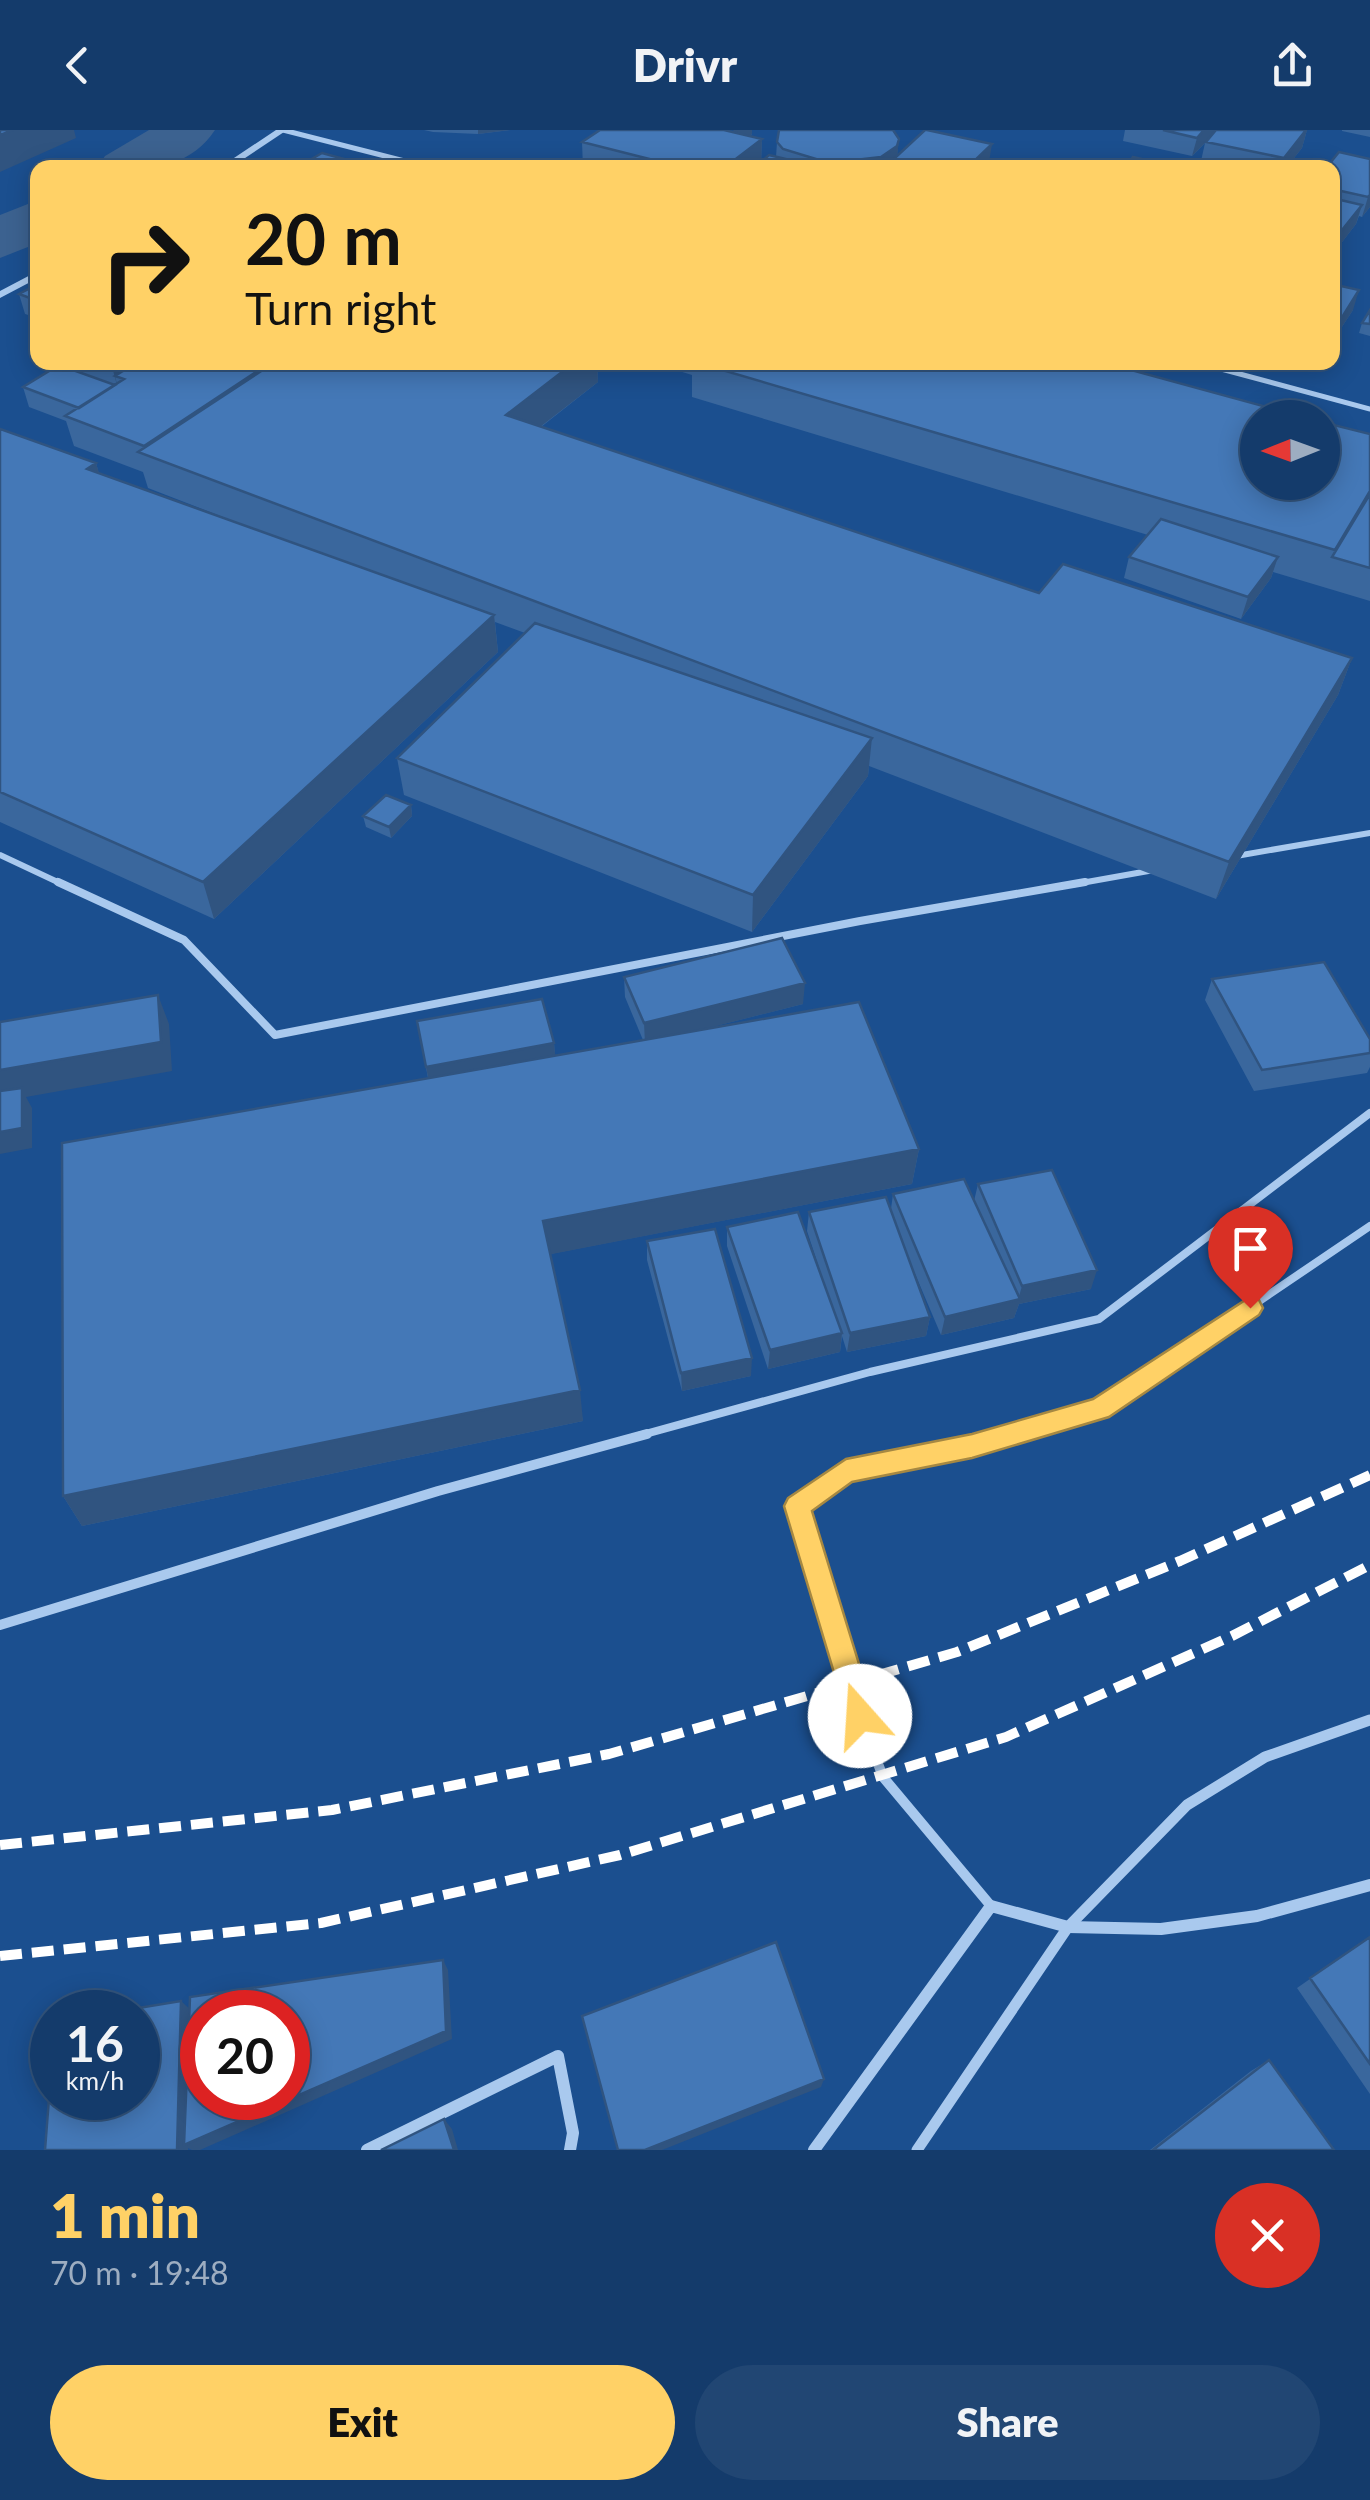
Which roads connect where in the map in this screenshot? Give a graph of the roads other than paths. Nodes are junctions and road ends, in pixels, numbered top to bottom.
1 (282, 130) edge
2 (235, 160) edge
3 (400, 160) edge
4 (30, 278) edge
5 (0, 295) edge
6 (1224, 370) edge
7 (1370, 409) edge
8 (1370, 833) edge
9 (0, 855) edge
10 (1233, 857) edge
11 (1174, 867) edge
12 (1370, 1113) edge
13 (1370, 1226) edge
14 (0, 1626) edge
15 (1370, 1720) edge
16 (1370, 1884) edge
17 (991, 1906) junction
18 (1068, 1928) junction
19 (367, 2150) edge
20 (570, 2150) edge
21 (814, 2150) edge
22 (917, 2150) edge

1 - 2 street
1 - 3 lane
4 - 5 street
6 - 7 lane
8 - 10 lane
9 - 11 lane
12 - 14 lane
13 - 17 lane
15 - 18 street
16 - 18 street
17 - 18 street
17 - 21 street
18 - 22 street
19 - 20 street

